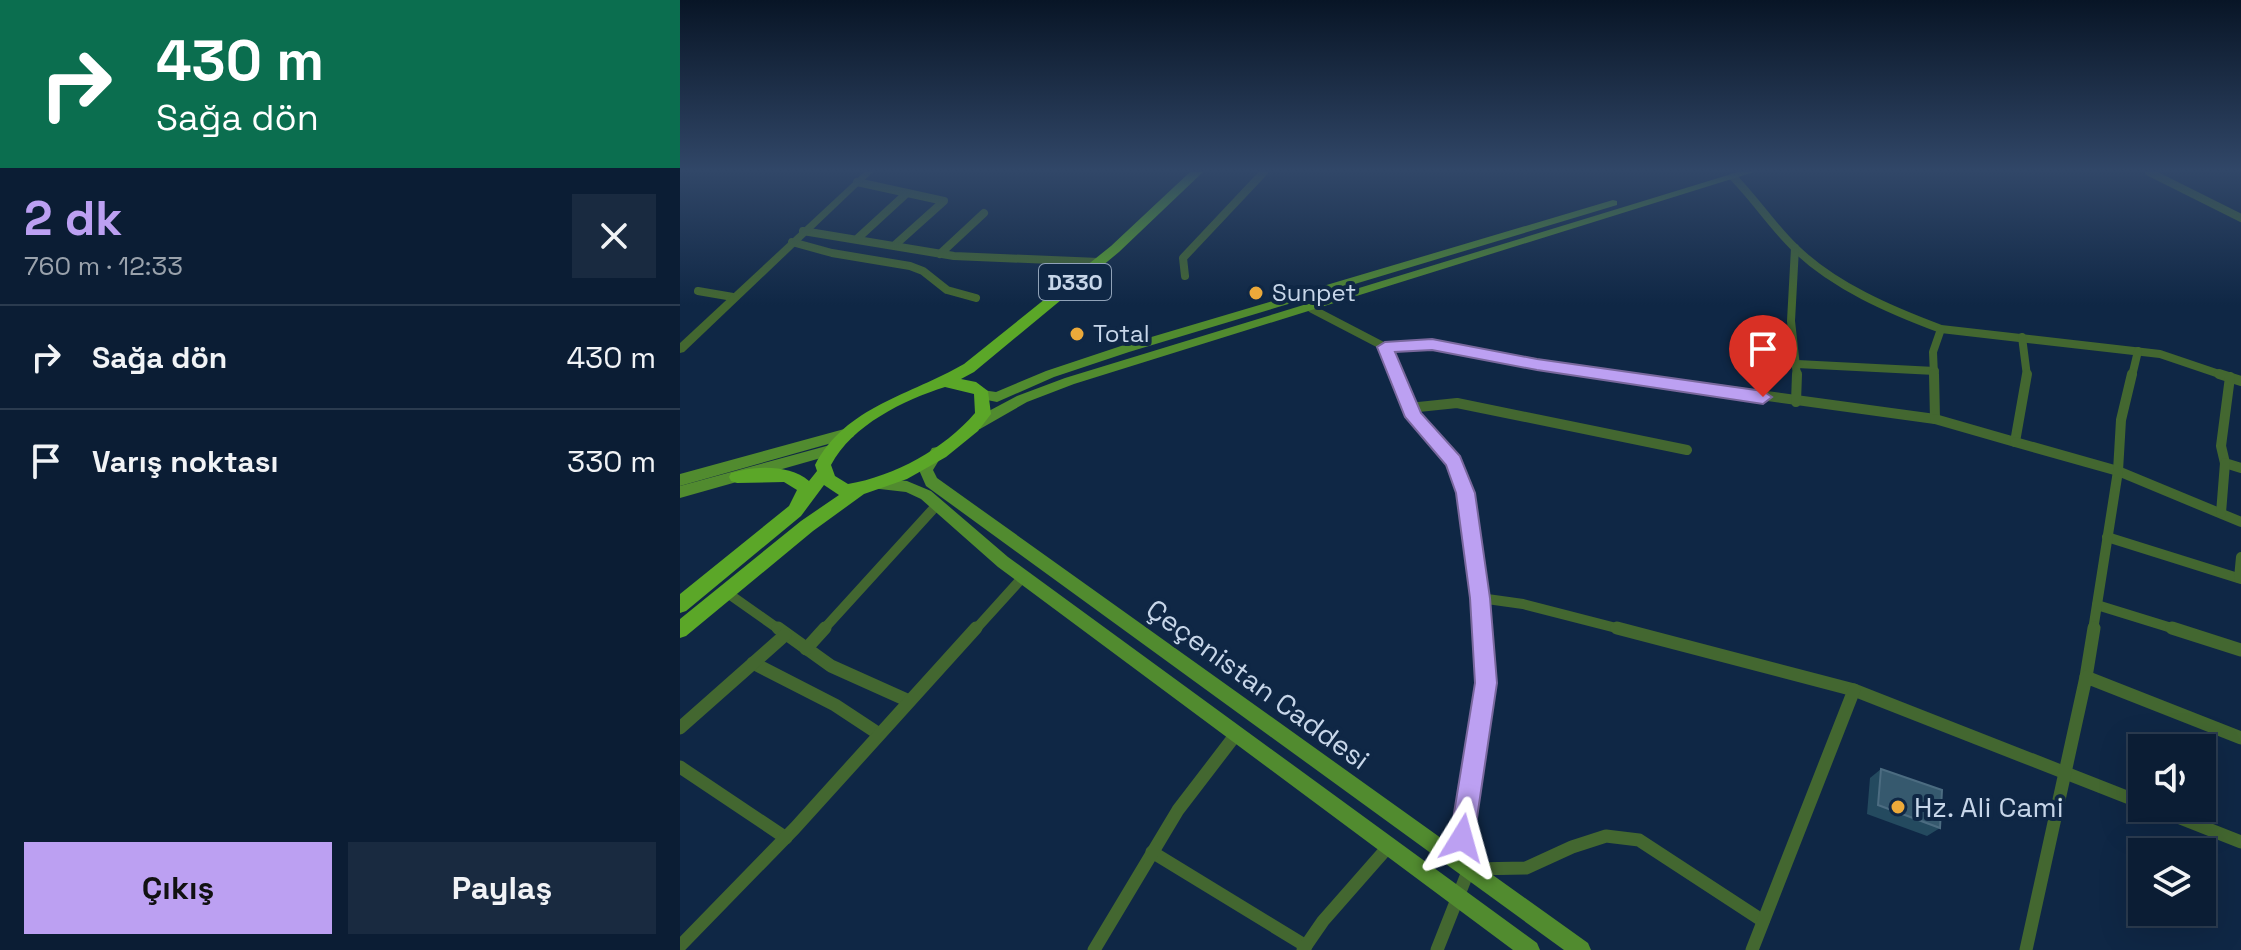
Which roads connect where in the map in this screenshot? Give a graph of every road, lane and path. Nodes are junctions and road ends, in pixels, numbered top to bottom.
1 (819, 216) edge
2 (882, 216) edge
3 (927, 216) edge
4 (980, 216) edge
5 (1149, 216) edge
6 (1161, 216) edge
7 (1222, 216) edge
8 (1569, 216) edge
9 (1608, 216) edge
10 (1769, 216) edge
11 (803, 231) junction
12 (858, 238) junction
13 (792, 242) junction
14 (896, 244) junction
15 (1795, 248) junction
16 (940, 254) junction
17 (1099, 262) junction
18 (1185, 276) dead end
19 (698, 291) dead end
20 (733, 297) junction
21 (976, 298) dead end
22 (1312, 309) junction
23 (1941, 329) junction
24 (2022, 337) junction
25 (1385, 347) junction
26 (680, 349) edge
27 (2138, 351) junction
28 (1797, 364) junction
29 (1935, 371) junction
30 (2230, 377) junction
31 (2241, 381) edge
32 (945, 382) junction
33 (976, 390) junction
34 (1796, 402) junction
35 (1409, 408) junction
36 (1935, 419) junction
37 (975, 425) junction
38 (848, 433) junction
39 (2015, 442) junction
40 (830, 450) junction
41 (1687, 450) dead end
42 (938, 452) junction
43 (2225, 463) junction
44 (2241, 468) edge
45 (2118, 471) junction
46 (825, 472) junction
47 (737, 477) junction
48 (680, 480) edge
49 (876, 484) junction
50 (858, 490) junction
51 (680, 492) edge
52 (936, 506) junction
53 (795, 511) junction
54 (2221, 513) junction
55 (2241, 522) edge
56 (2107, 537) junction
57 (2241, 557) edge
58 (1023, 577) junction
59 (2240, 578) edge
60 (726, 592) junction
61 (1480, 598) junction
62 (680, 605) edge
63 (2097, 605) junction
64 (680, 630) edge
65 (785, 635) junction
66 (806, 649) junction
67 (2241, 650) edge
68 (753, 663) junction
69 (2086, 677) junction
70 (1854, 690) junction
71 (909, 701) junction
72 (680, 728) edge
73 (1237, 733) junction
74 (879, 734) junction
75 (2241, 738) edge
76 (680, 767) edge
77 (2066, 773) junction
78 (2128, 797) edge
79 (2190, 822) edge
80 (786, 838) junction
81 (2241, 842) edge
82 (1388, 847) junction
83 (1152, 852) junction
84 (1469, 869) junction
85 (1458, 898) junction
86 (1763, 921) junction
87 (680, 946) edge
88 (1304, 948) edge
89 (1094, 950) edge
90 (1437, 950) edge
91 (1530, 950) edge
92 (1581, 950) edge
93 (1752, 950) edge
94 (2026, 950) edge

1 - 11 street
2 - 12 street
3 - 14 street
4 - 16 street
5 - 17 main road, D330
6 - 33 main road, D330
7 - 18 street
8 - 33 main road
9 - 22 main road
10 - 15 street
11 - 12 street
11 - 13 street
12 - 14 street
13 - 20 street
13 - 21 street
14 - 16 street
15 - 23 street
15 - 28 street
16 - 17 street
17 - 32 main road, D330
19 - 20 street
20 - 26 street
22 - 25 street
22 - 37 main road
23 - 24 street
23 - 29 street
24 - 27 street
24 - 39 street
25 - 34 street
25 - 35 street
27 - 30 street
27 - 45 street
28 - 29 street
28 - 34 street
29 - 36 street
30 - 31 street
30 - 43 street
32 - 33 main road
32 - 38 main road
33 - 37 main road
34 - 36 street
35 - 41 street
35 - 61 street
36 - 39 street
37 - 42 main road
38 - 40 main road
38 - 48 main road
39 - 45 street
40 - 46 main road
40 - 47 main road
42 - 49 main road
42 - 84 main road, Çeçenistan Caddesi
43 - 44 street
43 - 54 street
45 - 54 street
45 - 56 street
46 - 50 main road
46 - 53 main road
47 - 51 main road
47 - 53 main road
49 - 50 main road
49 - 52 main road, Çeçenistan Caddesi
50 - 60 main road
52 - 58 main road, Çeçenistan Caddesi
52 - 66 street
53 - 62 main road
54 - 55 street
56 - 59 street
56 - 63 street
57 - 59 street
58 - 71 street
58 - 73 main road, Çeçenistan Caddesi
60 - 64 main road
60 - 65 street
61 - 70 street
61 - 84 street
63 - 67 street
63 - 69 street
65 - 66 street
65 - 68 street
66 - 71 street
68 - 72 street
68 - 74 street
69 - 75 street
69 - 77 street
70 - 77 street
70 - 86 street
71 - 74 street
73 - 82 main road, Çeçenistan Caddesi
73 - 83 street
74 - 80 street
76 - 80 street
77 - 78 street
77 - 94 street
79 - 81 street
80 - 87 street
82 - 85 main road, Çeçenistan Caddesi
82 - 88 street
83 - 88 street
83 - 89 street
84 - 85 street
84 - 86 street
84 - 92 main road, Çeçenistan Caddesi
85 - 90 street
85 - 91 main road, Çeçenistan Caddesi
86 - 93 street

